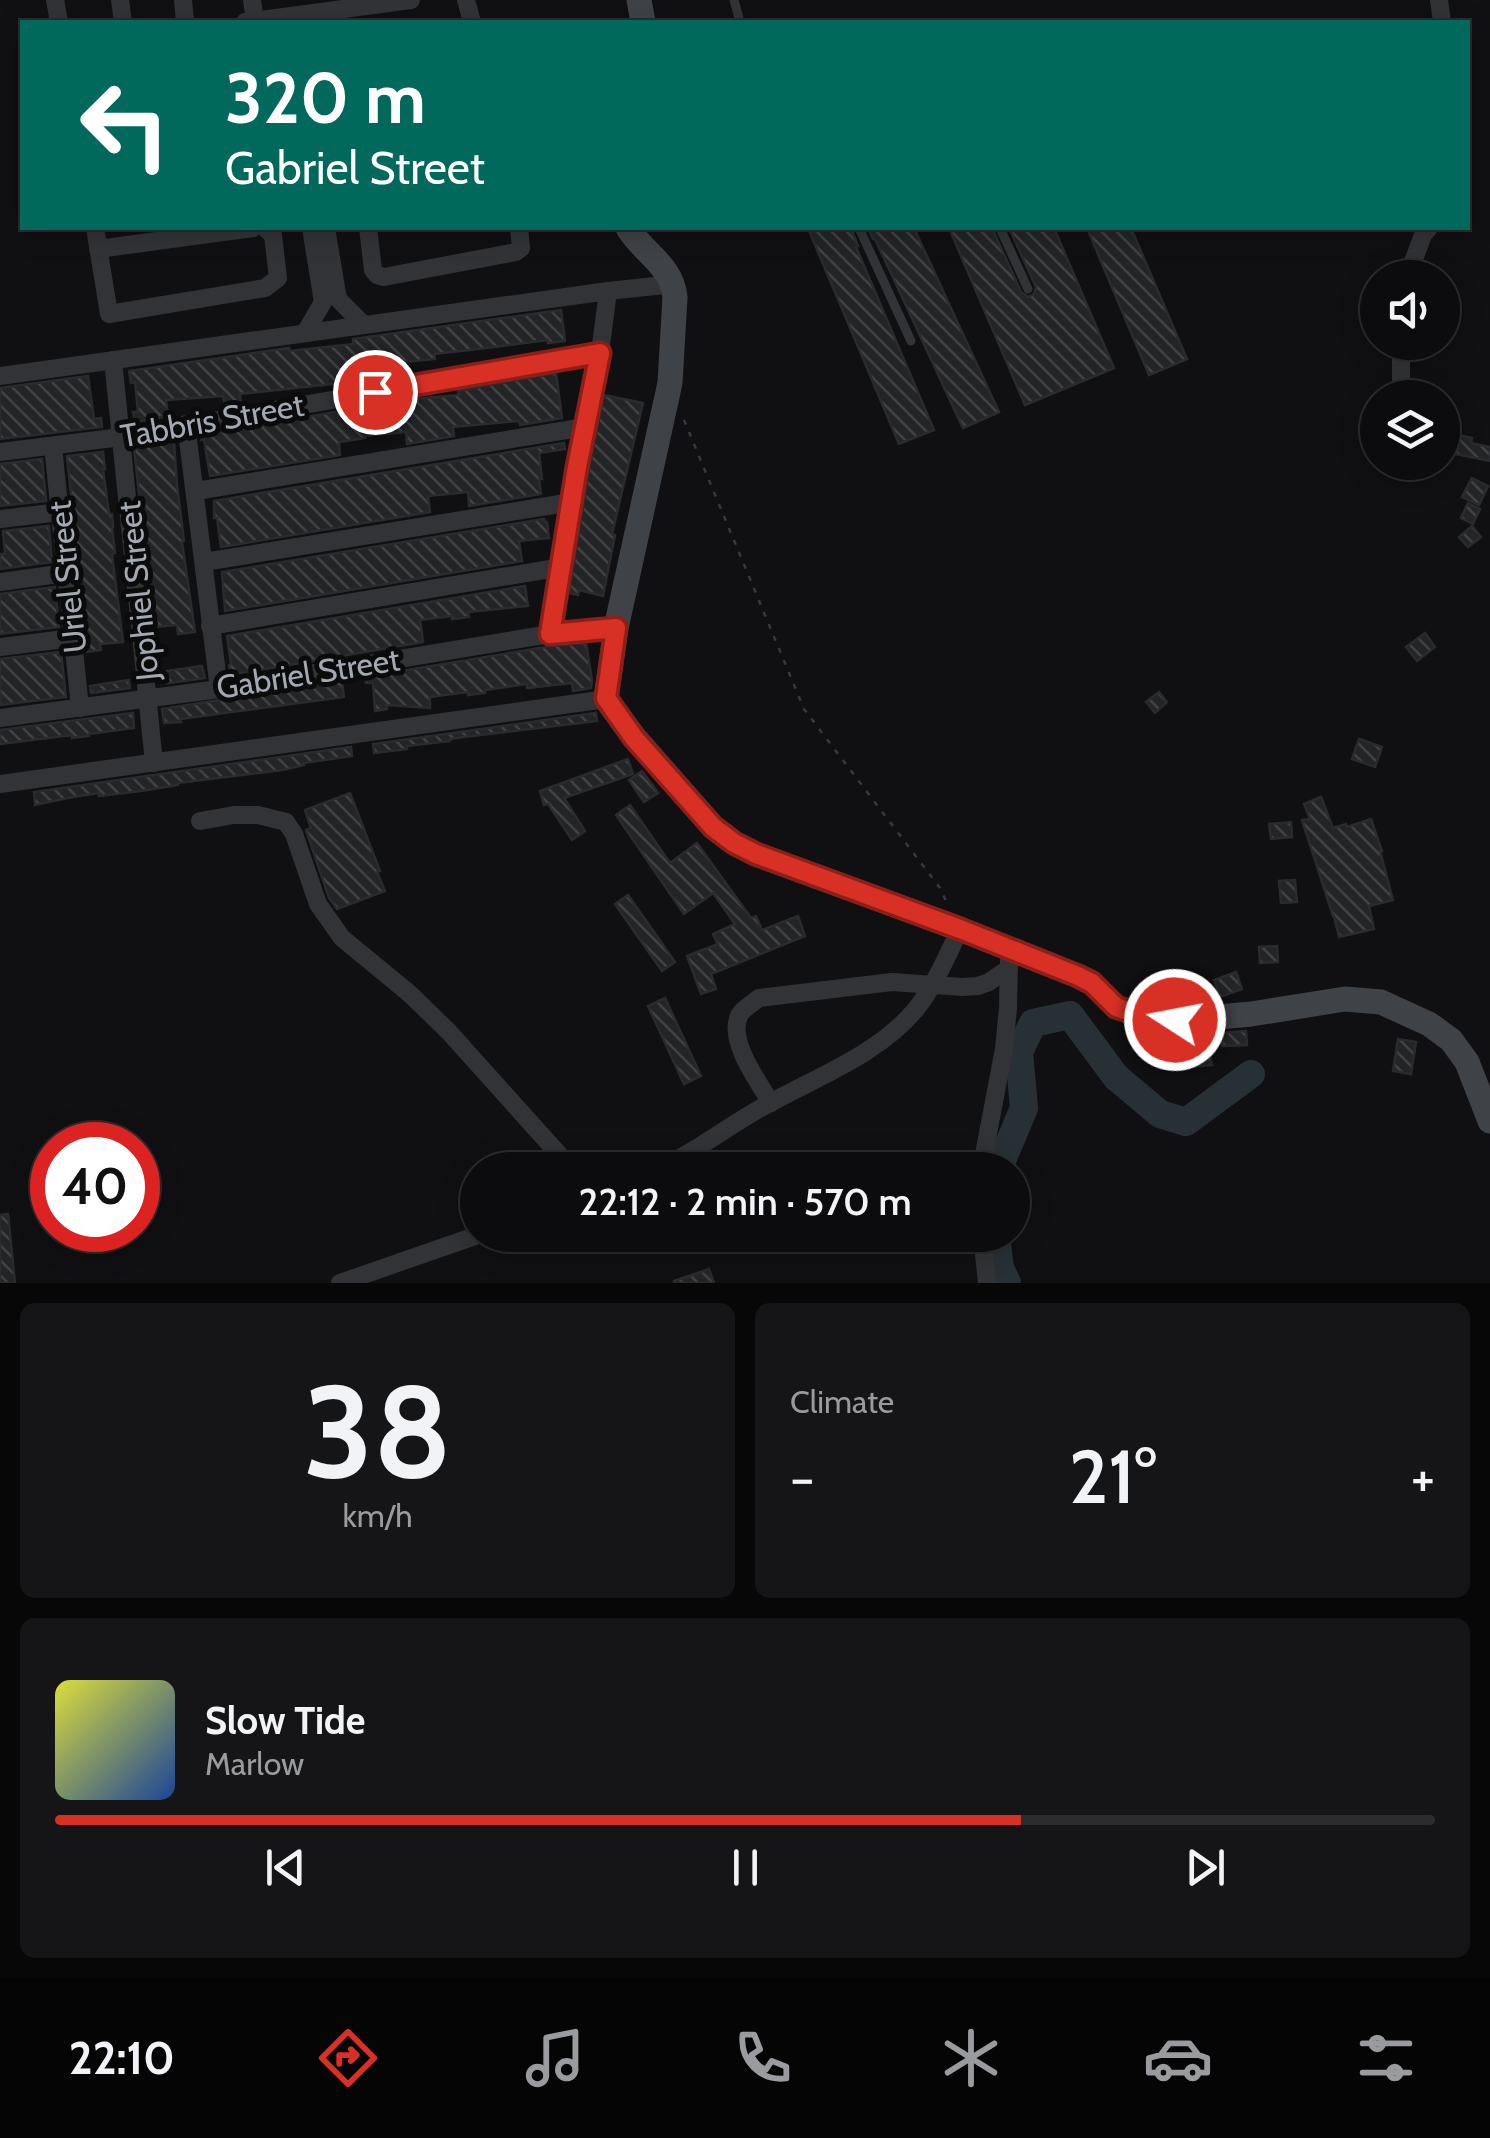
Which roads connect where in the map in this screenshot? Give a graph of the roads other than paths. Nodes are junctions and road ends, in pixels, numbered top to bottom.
1 (411, 0) edge
2 (384, 2) edge
3 (320, 6) edge
4 (259, 20) edge
5 (94, 230) edge
6 (237, 230) edge
7 (267, 230) edge
8 (312, 230) edge
9 (326, 230) edge
10 (368, 230) edge
11 (520, 230) edge
12 (629, 230) edge
13 (860, 230) edge
14 (1001, 230) edge
15 (1427, 230) edge
16 (98, 249) junction
17 (1414, 260) edge
18 (674, 284) junction
19 (1028, 290) dead end
20 (608, 291) junction
21 (330, 301) junction
22 (363, 324) junction
23 (306, 332) junction
24 (910, 341) dead end
25 (600, 353) junction
26 (113, 360) junction
27 (0, 376) edge
28 (186, 424) junction
29 (585, 427) junction
30 (121, 437) junction
31 (53, 446) junction
32 (0, 452) edge
33 (196, 492) junction
34 (572, 502) junction
35 (60, 512) junction
36 (0, 519) edge
37 (204, 562) junction
38 (562, 566) junction
39 (66, 573) junction
40 (0, 582) edge
41 (210, 626) junction
42 (616, 628) junction
43 (550, 634) junction
44 (73, 638) junction
45 (0, 647) edge
46 (219, 688) junction
47 (150, 698) junction
48 (606, 698) junction
49 (80, 708) junction
50 (0, 718) edge
51 (154, 763) junction
52 (0, 784) edge
53 (200, 822) dead end
54 (960, 929) junction
55 (1009, 958) junction
56 (933, 984) junction
57 (771, 1103) junction
58 (1490, 1121) edge
59 (557, 1152) edge
60 (693, 1152) edge
61 (984, 1152) edge
62 (460, 1241) edge
63 (984, 1252) edge
64 (340, 1283) edge
65 (987, 1283) edge

1 - 2 street
2 - 3 street
3 - 4 street
5 - 16 street
6 - 16 street
7 - 16 street
8 - 21 street
9 - 21 street
10 - 11 street
12 - 18 street
13 - 24 lane
14 - 19 lane
15 - 17 street
18 - 20 street
18 - 42 street
20 - 22 street
20 - 25 street
21 - 22 street
21 - 23 street
22 - 23 street
23 - 26 street
25 - 28 street, Tabbris Street
25 - 29 street
26 - 27 street
26 - 30 street, Jophiel Street
28 - 30 street, Tabbris Street
28 - 33 street
29 - 33 street
29 - 34 street
30 - 31 street, Tabbris Street
30 - 47 street, Jophiel Street
31 - 32 street, Tabbris Street
31 - 35 street, Uriel Street
33 - 37 street
34 - 37 street
34 - 38 street
35 - 36 street
35 - 39 street, Uriel Street
37 - 41 street
38 - 41 street
38 - 43 street
39 - 40 street
39 - 44 street, Uriel Street
41 - 46 street
42 - 43 street, Gabriel Street
42 - 48 street
43 - 46 street, Gabriel Street
44 - 45 street
44 - 49 street, Uriel Street
46 - 47 street, Gabriel Street
47 - 49 street, Gabriel Street
47 - 51 street, Jophiel Street
48 - 51 street
48 - 54 street
49 - 50 street, Gabriel Street
51 - 52 street
53 - 59 street
54 - 55 street
54 - 56 street
55 - 56 street
55 - 58 street
55 - 61 street
56 - 57 street
56 - 57 street
57 - 60 street
62 - 64 street
63 - 65 street

